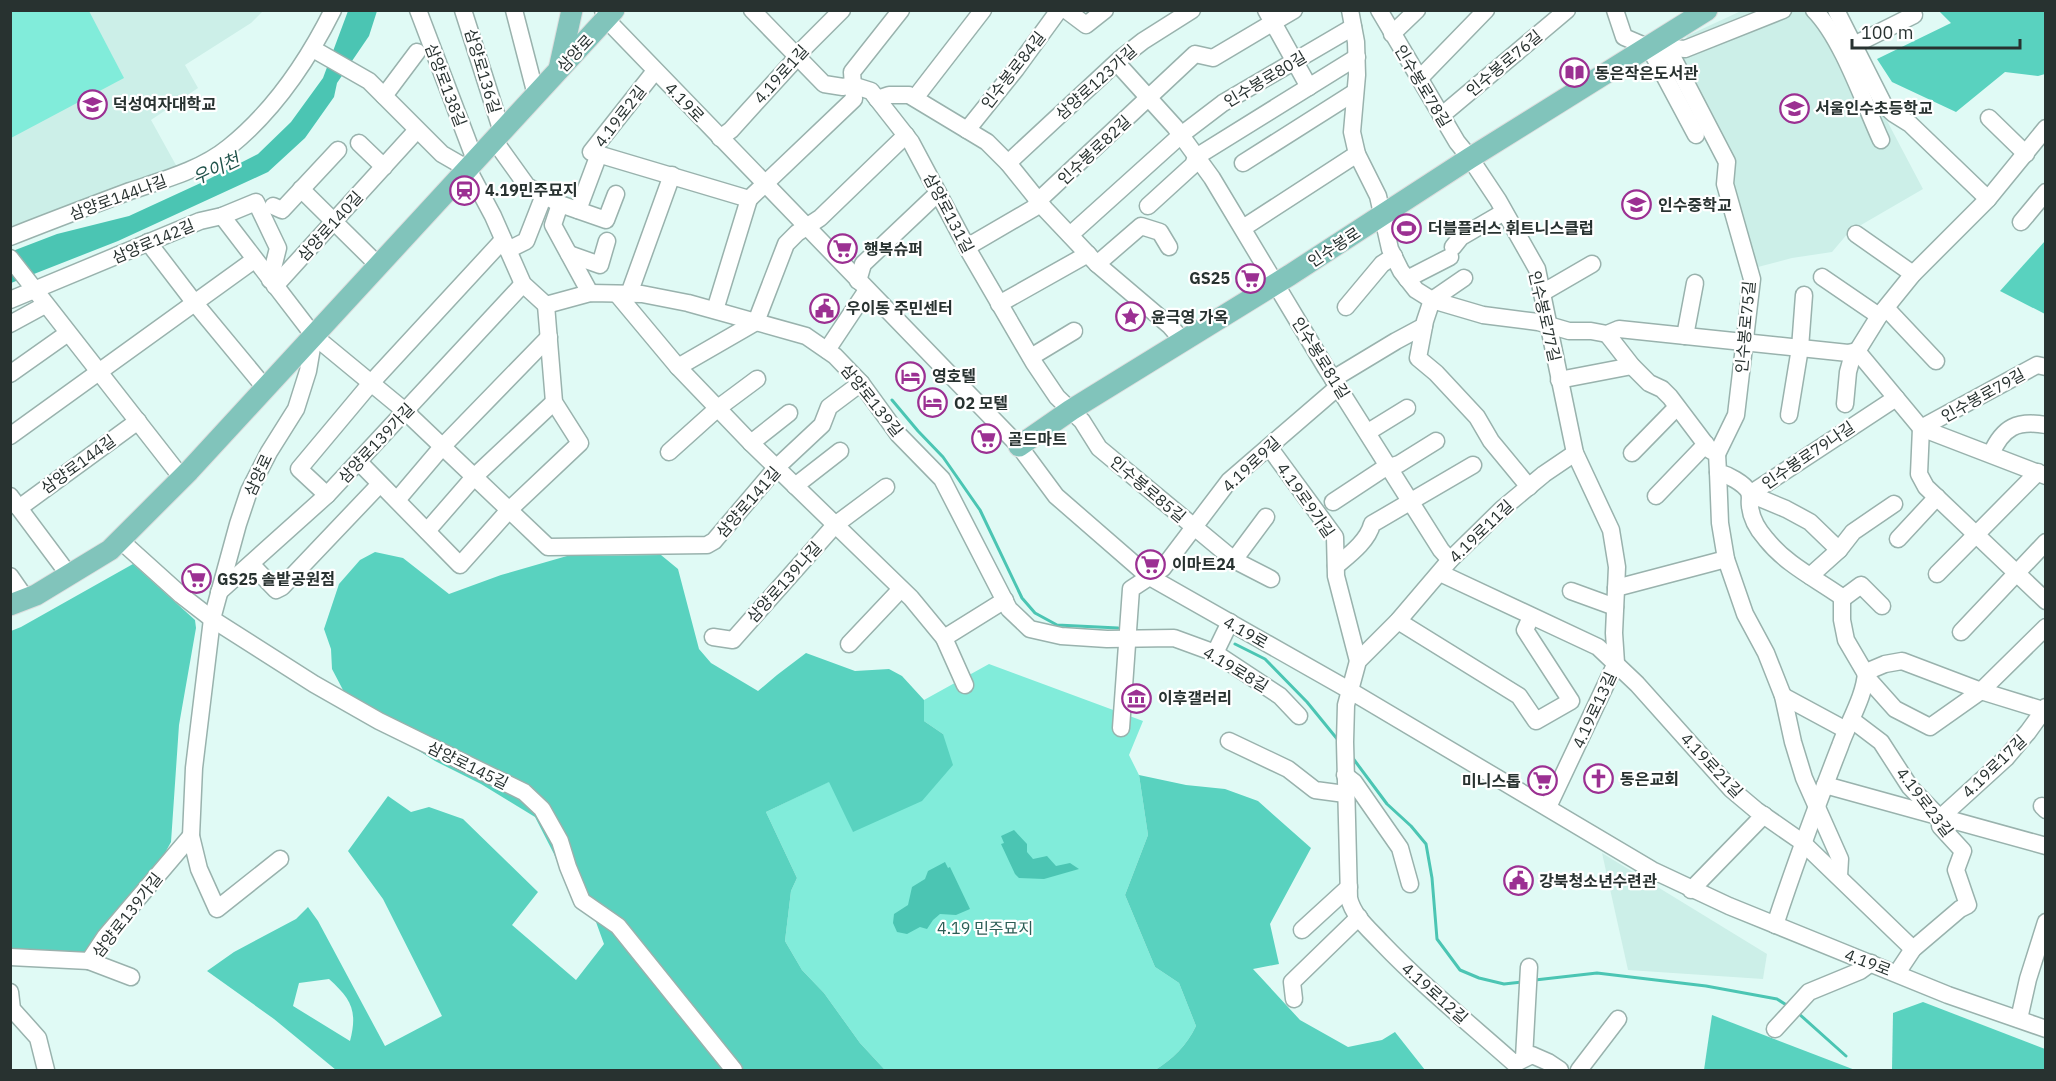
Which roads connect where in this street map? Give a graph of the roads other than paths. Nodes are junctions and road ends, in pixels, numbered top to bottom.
1 (333, 10) edge
2 (418, 10) edge
3 (463, 10) edge
4 (514, 10) edge
5 (572, 10) edge
6 (752, 10) edge
7 (842, 10) edge
8 (901, 10) edge
9 (982, 10) edge
10 (1059, 10) edge
11 (1066, 10) edge
12 (1104, 10) edge
13 (1192, 10) edge
14 (1294, 10) edge
15 (1350, 10) edge
16 (1379, 10) edge
17 (1417, 10) edge
18 (1486, 10) edge
19 (1567, 10) edge
20 (1615, 10) edge
21 (1707, 10) edge
22 (1783, 10) edge
23 (1814, 10) edge
24 (1836, 10) edge
25 (608, 13) edge
26 (1914, 15) dead end
27 (1269, 17) edge
28 (1353, 27) junction
29 (1392, 34) junction
30 (1854, 45) junction
31 (1649, 47) junction
32 (313, 49) junction
33 (417, 52) dead end
34 (796, 56) junction
35 (1357, 57) junction
36 (1294, 61) junction
37 (1117, 63) junction
38 (559, 70) junction
39 (656, 71) junction
40 (1419, 79) junction
41 (852, 85) junction
42 (1309, 87) junction
43 (1355, 92) junction
44 (536, 95) junction
45 (384, 96) junction
46 (915, 98) junction
47 (1149, 98) junction
48 (877, 99) junction
49 (1441, 116) junction
50 (1989, 118) dead end
51 (2046, 128) edge
52 (417, 130) junction
53 (967, 130) junction
54 (906, 135) junction
55 (1181, 135) junction
56 (1696, 135) dead end
57 (498, 136) junction
58 (720, 138) junction
59 (1881, 140) dead end
60 (359, 143) dead end
61 (338, 150) dead end
62 (599, 154) junction
63 (1357, 154) junction
64 (2026, 154) junction
65 (1196, 157) junction
66 (1470, 158) junction
67 (1008, 163) junction
68 (1243, 163) dead end
69 (472, 164) junction
70 (384, 167) junction
71 (672, 175) junction
72 (764, 184) junction
73 (301, 189) junction
74 (2046, 192) edge
75 (938, 193) junction
76 (616, 194) dead end
77 (544, 195) junction
78 (749, 199) junction
79 (1989, 199) junction
80 (1038, 201) junction
81 (264, 204) junction
82 (560, 204) junction
83 (1148, 206) dead end
84 (578, 210) junction
85 (1504, 212) junction
86 (1383, 215) junction
87 (222, 216) junction
88 (334, 222) junction
89 (2020, 222) dead end
90 (807, 228) junction
91 (1243, 228) junction
92 (1856, 234) dead end
93 (1070, 235) junction
94 (10, 237) edge
95 (148, 242) junction
96 (607, 242) dead end
97 (505, 245) junction
98 (967, 247) junction
99 (1169, 247) dead end
100 (569, 254) junction
101 (1394, 256) junction
102 (10, 258) edge
103 (1093, 259) junction
104 (254, 260) junction
105 (1592, 264) dead end
106 (379, 266) junction
107 (1913, 274) junction
108 (1822, 277) dead end
109 (1464, 278) dead end
110 (1407, 279) junction
111 (273, 283) junction
112 (1695, 283) dead end
113 (523, 284) junction
114 (1276, 284) junction
115 (862, 285) junction
116 (34, 290) junction
117 (590, 293) junction
118 (1542, 293) junction
119 (623, 294) junction
120 (1804, 295) dead end
121 (10, 300) edge
122 (1432, 300) junction
123 (194, 302) junction
124 (999, 304) junction
125 (45, 305) junction
126 (546, 305) junction
127 (1346, 307) dead end
128 (715, 310) junction
129 (1882, 312) junction
130 (756, 322) junction
131 (10, 324) edge
132 (1424, 326) junction
133 (1550, 326) junction
134 (1074, 331) dead end
135 (68, 333) junction
136 (1607, 334) junction
137 (314, 336) junction
138 (1685, 336) junction
139 (549, 337) junction
140 (1183, 341) junction
141 (1746, 342) junction
142 (1800, 348) junction
143 (827, 350) junction
144 (1857, 351) junction
145 (1030, 357) junction
146 (1936, 362) dead end
147 (1632, 366) junction
148 (678, 367) junction
149 (2046, 367) edge
150 (99, 373) junction
151 (10, 374) edge
152 (758, 380) dead end
153 (1559, 380) junction
154 (371, 383) junction
155 (1336, 383) junction
156 (861, 384) junction
157 (266, 389) junction
158 (1896, 398) junction
159 (555, 402) junction
160 (1845, 404) dead end
161 (1677, 407) junction
162 (718, 408) junction
163 (1407, 408) dead end
164 (1071, 410) junction
165 (405, 411) junction
166 (789, 413) dead end
167 (1789, 415) dead end
168 (138, 421) junction
169 (2046, 425) edge
170 (1921, 428) junction
171 (1368, 432) junction
172 (10, 436) edge
173 (1436, 441) dead end
174 (751, 443) junction
175 (1018, 446) junction
176 (442, 447) junction
177 (1269, 447) junction
178 (1712, 449) junction
179 (840, 451) dead end
180 (669, 452) dead end
181 (1575, 453) junction
182 (1632, 453) dead end
183 (1991, 454) junction
184 (359, 462) junction
185 (1473, 465) dead end
186 (776, 468) junction
187 (1390, 468) junction
188 (1718, 472) junction
189 (2042, 474) edge
190 (474, 477) junction
191 (182, 478) junction
192 (380, 484) junction
193 (795, 486) junction
194 (1529, 487) junction
195 (886, 488) dead end
196 (1750, 494) junction
197 (327, 495) junction
198 (1656, 496) dead end
199 (1936, 497) junction
200 (397, 500) junction
201 (1410, 500) junction
202 (1333, 501) dead end
203 (15, 502) edge
204 (1894, 504) dead end
205 (509, 510) junction
206 (1266, 517) dead end
207 (835, 525) junction
208 (1194, 527) junction
209 (427, 531) junction
210 (1976, 536) junction
211 (1898, 538) dead end
212 (120, 540) junction
213 (2046, 542) edge
214 (1839, 550) junction
215 (1726, 559) junction
216 (1234, 560) junction
217 (251, 564) junction
218 (1336, 566) junction
219 (1445, 567) junction
220 (2015, 573) junction
221 (1937, 574) dead end
222 (69, 575) junction
223 (10, 576) edge
224 (1810, 576) junction
225 (1151, 578) junction
226 (1271, 579) dead end
227 (1616, 588) junction
228 (901, 589) junction
229 (1570, 591) dead end
230 (219, 592) junction
231 (1842, 599) junction
232 (1005, 600) junction
233 (2046, 601) edge
234 (18, 602) edge
235 (1882, 606) dead end
236 (1616, 607) junction
237 (1531, 616) junction
238 (212, 619) junction
239 (1398, 621) junction
240 (1230, 622) junction
241 (2046, 627) edge
242 (1961, 633) dead end
243 (713, 637) dead end
244 (944, 638) junction
245 (1128, 638) junction
246 (849, 644) dead end
247 (1215, 653) junction
248 (1358, 660) junction
249 (1616, 663) junction
250 (1866, 672) junction
251 (965, 685) dead end
252 (1350, 690) junction
253 (1981, 691) junction
254 (1782, 696) junction
255 (2045, 709) edge
256 (1299, 716) dead end
257 (1849, 725) junction
258 (1121, 728) dead end
259 (1229, 741) dead end
260 (1345, 775) junction
261 (1825, 785) junction
262 (1345, 794) junction
263 (1817, 804) junction
264 (1548, 807) junction
265 (1764, 815) junction
266 (1940, 818) junction
267 (191, 836) junction
268 (1802, 842) junction
269 (2046, 846) edge
270 (280, 859) dead end
271 (1839, 876) junction
272 (1410, 884) dead end
273 (1349, 887) junction
274 (1691, 890) junction
275 (1359, 917) junction
276 (2046, 922) edge
277 (1775, 925) junction
278 (1302, 930) dead end
279 (1913, 949) junction
280 (10, 957) edge
281 (90, 961) junction
282 (1871, 963) junction
283 (1529, 967) dead end
284 (1898, 973) junction
285 (131, 977) dead end
286 (10, 992) edge
287 (1294, 999) dead end
288 (1618, 1019) dead end
289 (2019, 1019) junction
290 (1775, 1029) dead end
291 (2046, 1029) edge
292 (1516, 1064) edge
293 (46, 1071) edge
294 (734, 1071) edge
295 (1560, 1071) edge
296 (1579, 1071) edge

1 - 32 street, 삼양로144나길
2 - 69 street, 삼양로138길
3 - 57 street, 삼양로136길
4 - 44 street
5 - 38 main road
6 - 34 street, 삼양로131길
7 - 34 street, 4.19로1길
8 - 41 street
9 - 46 street
10 - 53 street, 인수봉로84길
11 - 12 street
13 - 37 street, 삼양로123가길
14 - 27 street
15 - 28 street
16 - 29 street, 인수봉로78길
17 - 29 street
18 - 40 street
19 - 49 street, 인수봉로76길
20 - 31 street
21 - 31 main road, 인수봉로
22 - 31 street
23 - 59 street
24 - 30 street
25 - 38 main road, 삼양로
25 - 39 street, 4.19로
26 - 30 street
27 - 36 street
27 - 47 street, 인수봉로82길
28 - 35 street
28 - 36 street, 인수봉로80길
29 - 40 street, 인수봉로78길
30 - 79 street
31 - 56 street
31 - 66 main road, 인수봉로
31 - 141 street, 인수봉로75길
32 - 45 street
32 - 94 street, 삼양로144나길
33 - 45 street, 삼양로138길
34 - 41 street, 삼양로131길
34 - 58 street, 4.19로1길
35 - 42 street, 인수봉로80길
35 - 43 street
36 - 42 street
36 - 55 street, 인수봉로80길
37 - 47 street
37 - 67 street, 삼양로123가길
38 - 44 main road, 삼양로
39 - 58 street, 4.19로
39 - 62 street, 4.19로2길
40 - 49 street, 인수봉로78길
41 - 48 street, 삼양로131길
41 - 72 street
42 - 65 street, 인수봉로80길
43 - 63 street
43 - 68 street
44 - 57 main road, 삼양로
45 - 52 street
46 - 48 street
46 - 53 street
47 - 55 street
47 - 80 street, 인수봉로82길
48 - 54 street, 삼양로131길
49 - 66 street, 인수봉로78길
50 - 64 street
51 - 64 street
52 - 69 street
52 - 70 street, 삼양로140길
53 - 67 street
54 - 75 street, 삼양로131길
54 - 90 street
55 - 65 street
55 - 93 street
57 - 69 main road, 삼양로
57 - 77 street
58 - 72 street, 4.19로
60 - 70 street
61 - 73 street
62 - 71 street, 4.19로2길
62 - 84 street
63 - 86 street
63 - 91 street
64 - 79 street
65 - 83 street
65 - 91 street
66 - 85 street, 인수봉로77길
66 - 86 main road, 인수봉로
67 - 80 street
69 - 97 street
69 - 106 main road, 삼양로
70 - 88 street, 삼양로140길
71 - 78 street, 4.19로2길
71 - 119 street
72 - 78 street
72 - 90 street, 4.19로
73 - 81 street
73 - 88 street
74 - 89 street
75 - 98 street, 삼양로131길
75 - 115 street
76 - 84 street
77 - 82 street
77 - 97 street
78 - 128 street
79 - 107 street
80 - 93 street
80 - 98 street
81 - 87 street, 삼양로142길
81 - 111 street
82 - 84 street
82 - 100 street
85 - 110 street
85 - 118 street, 인수봉로77길
86 - 101 street
86 - 114 main road, 인수봉로
87 - 95 street, 삼양로142길
87 - 104 street
88 - 106 street
88 - 111 street, 삼양로140길
90 - 115 street, 4.19로
90 - 130 street
91 - 114 street
92 - 107 street
93 - 103 street
95 - 116 street, 삼양로142길
95 - 123 street
96 - 100 street
97 - 113 street
97 - 154 street
98 - 124 street, 삼양로131길
99 - 103 street
100 - 117 street
101 - 110 street
101 - 127 street
102 - 116 street
103 - 124 street
103 - 140 street
104 - 111 street
104 - 123 street
105 - 118 street
106 - 137 main road, 삼양로
107 - 129 street
108 - 129 street
109 - 122 street
110 - 122 street
111 - 137 street
112 - 138 street
113 - 126 street
113 - 165 street, 삼양로139가길
114 - 140 main road, 인수봉로
114 - 155 street, 인수봉로81길
115 - 143 street
115 - 175 street, 4.19로
116 - 121 street
116 - 125 street
117 - 119 street, 삼양로139길
117 - 126 street, 삼양로139길
118 - 133 street, 인수봉로77길
119 - 128 street, 삼양로139길
119 - 148 street
120 - 142 street
122 - 132 street
122 - 133 street
123 - 150 street
123 - 157 street
124 - 145 street, 삼양로131길
125 - 131 street
125 - 135 street
126 - 139 street
128 - 130 street, 삼양로139길
129 - 144 street
129 - 146 street
130 - 143 street, 삼양로139길
130 - 148 street
132 - 155 street
132 - 194 street
133 - 136 street
133 - 153 street, 인수봉로77길
134 - 145 street
135 - 150 street
135 - 151 street
136 - 138 street
136 - 147 street
137 - 154 street, 삼양로141길
137 - 157 main road, 삼양로
137 - 230 street, 삼양로
138 - 141 street
139 - 159 street
139 - 176 street
140 - 164 main road, 인수봉로
141 - 142 street
141 - 178 street, 인수봉로75길
142 - 144 street
142 - 167 street
143 - 156 street, 삼양로139길
144 - 158 street, 인수봉로79길
144 - 160 street
145 - 164 street, 삼양로131길
147 - 153 street
147 - 161 street
148 - 162 street
149 - 170 street, 인수봉로79길
150 - 168 street
150 - 172 street
152 - 162 street
153 - 181 street, 인수봉로77길
154 - 165 street, 삼양로141길
154 - 197 street
155 - 171 street, 인수봉로81길
155 - 177 street, 4.19로9길
156 - 186 street, 삼양로141길
156 - 232 street, 삼양로139길
157 - 191 main road, 삼양로
158 - 170 street, 인수봉로79길
158 - 196 street, 인수봉로79나길
159 - 190 street
159 - 205 street
161 - 178 street
161 - 182 street
162 - 174 street
162 - 180 street
163 - 171 street
164 - 175 main road, 인수봉로
164 - 208 street, 인수봉로85길
165 - 176 street, 삼양로141길
165 - 184 street, 삼양로139가길
166 - 174 street
168 - 191 street
168 - 203 street, 삼양로144길
169 - 183 street
170 - 183 street, 인수봉로79길
170 - 199 street
171 - 187 street, 인수봉로81길
173 - 187 street
174 - 186 street
175 - 225 street, 4.19로
176 - 190 street, 삼양로141길
176 - 200 street
177 - 208 street, 4.19로9길
177 - 218 street, 4.19로9가길
178 - 188 street
178 - 198 street
179 - 193 street
181 - 194 street, 4.19로11길
181 - 227 street, 4.19로13길
183 - 189 street, 인수봉로79길
184 - 192 street
184 - 197 street, 삼양로139가길
185 - 201 street
186 - 193 street
186 - 205 street, 삼양로141길
187 - 201 street, 인수봉로81길
187 - 202 street
188 - 196 street
188 - 215 street
189 - 210 street, 인수봉로79길
190 - 205 street, 삼양로141길
190 - 209 street
191 - 212 main road, 삼양로
192 - 200 street
192 - 217 street
193 - 207 street
194 - 219 street, 4.19로11길
195 - 207 street, 삼양로139나길
196 - 214 street, 인수봉로79나길
196 - 224 street
197 - 217 street, 삼양로139가길
199 - 210 street
199 - 211 street
200 - 209 street
201 - 218 street
201 - 219 street, 인수봉로81길
203 - 222 street
204 - 214 street
205 - 209 street
206 - 216 street
207 - 228 street
207 - 243 street, 삼양로139나길
208 - 216 street, 인수봉로85길
208 - 225 street, 4.19로9길
210 - 220 street
210 - 221 street, 인수봉로79길
212 - 222 main road, 삼양로
212 - 238 street, 삼양로145길
213 - 220 street
214 - 224 street
215 - 227 street
215 - 254 street
216 - 226 street, 인수봉로85길
217 - 230 street, 삼양로139가길
218 - 248 street, 4.19로9가길
219 - 237 street, 4.19로21길
219 - 239 street, 4.19로11길
220 - 233 street
220 - 242 street
222 - 234 main road, 삼양로
223 - 234 street
224 - 231 street
225 - 240 street, 4.19로
225 - 245 street
227 - 236 street, 4.19로13길
228 - 244 street
228 - 246 street
229 - 236 street
230 - 238 street, 삼양로
231 - 235 street
231 - 250 street
232 - 244 street
232 - 245 street, 삼양로139길
236 - 249 street, 4.19로13길
237 - 239 street
237 - 249 street, 4.19로21길
238 - 267 street
238 - 294 street, 삼양로145길
239 - 248 street, 4.19로11길
240 - 247 street
240 - 252 street, 4.19로
241 - 253 street
244 - 251 street
245 - 247 street, 4.19로8길
245 - 258 street
247 - 256 street, 4.19로8길
248 - 252 street
249 - 264 street, 4.19로13길
249 - 265 street, 4.19로21길
250 - 253 street, 4.19로17길
250 - 253 street
250 - 257 street
252 - 260 street, 4.19로12길
252 - 264 street, 4.19로
253 - 255 street, 4.19로17길
254 - 257 street
254 - 263 street
255 - 266 street, 4.19로17길
257 - 261 street
257 - 266 street, 4.19로23길
259 - 262 street
260 - 262 street, 4.19로12길
260 - 272 street
261 - 263 street
261 - 266 street, 4.19로17길
262 - 273 street, 4.19로12길
263 - 268 street
263 - 271 street
264 - 274 street, 4.19로
265 - 268 street, 4.19로21길
265 - 274 street
266 - 269 street, 4.19로17길
266 - 279 street, 4.19로23길
267 - 270 street
267 - 281 street, 삼양로139가길
268 - 271 street, 4.19로21길
268 - 277 street
271 - 279 street, 4.19로21길
273 - 275 street, 4.19로12길
273 - 278 street
274 - 277 street, 4.19로
275 - 287 street
275 - 292 street, 4.19로12길
276 - 289 street
277 - 282 street, 4.19로
279 - 284 street, 4.19로23길
280 - 281 street
281 - 285 street, 삼양로139가길
282 - 284 street, 4.19로
282 - 290 street
283 - 292 street
284 - 289 street, 4.19로
286 - 293 street
288 - 296 street
289 - 291 street, 4.19로
292 - 295 street, 4.19로12길

